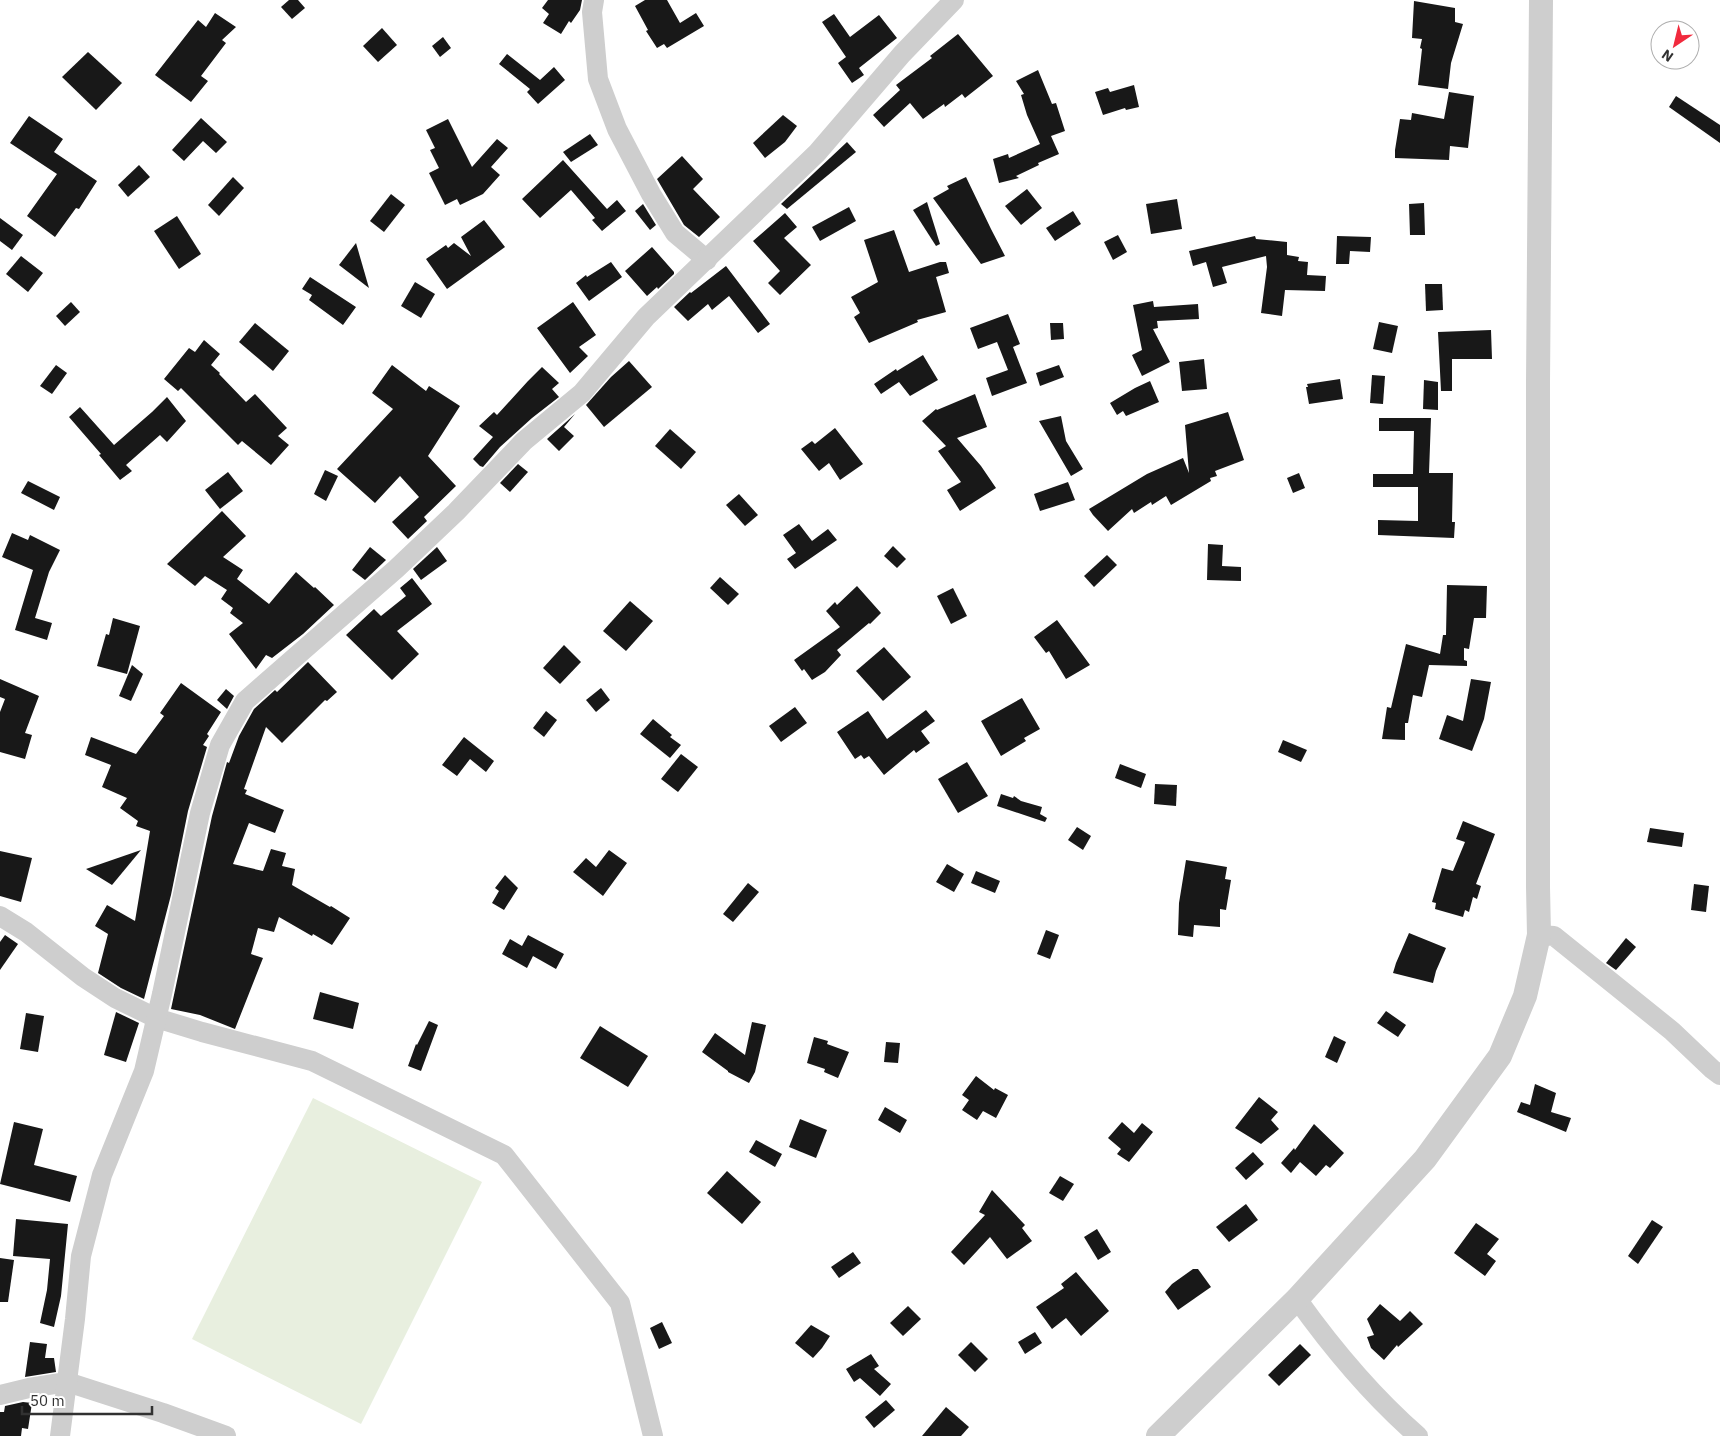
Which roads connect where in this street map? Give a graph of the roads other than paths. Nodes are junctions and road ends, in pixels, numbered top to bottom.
1 (594, 0) edge
2 (954, 0) edge
3 (1541, 0) edge
4 (707, 260) junction
5 (0, 916) edge
6 (1539, 935) junction
7 (156, 1018) junction
8 (1720, 1074) edge
9 (1297, 1298) junction
10 (67, 1382) junction
11 (0, 1395) edge
12 (60, 1436) edge
13 (226, 1436) edge
14 (653, 1436) edge
15 (1158, 1436) edge
16 (1418, 1436) edge

1 - 4 street
2 - 4 street
3 - 6 street
4 - 7 street
5 - 7 street
6 - 8 street
6 - 9 street
7 - 10 street
7 - 14 street
9 - 15 street
9 - 16 street
10 - 11 street
10 - 12 street
10 - 13 street

